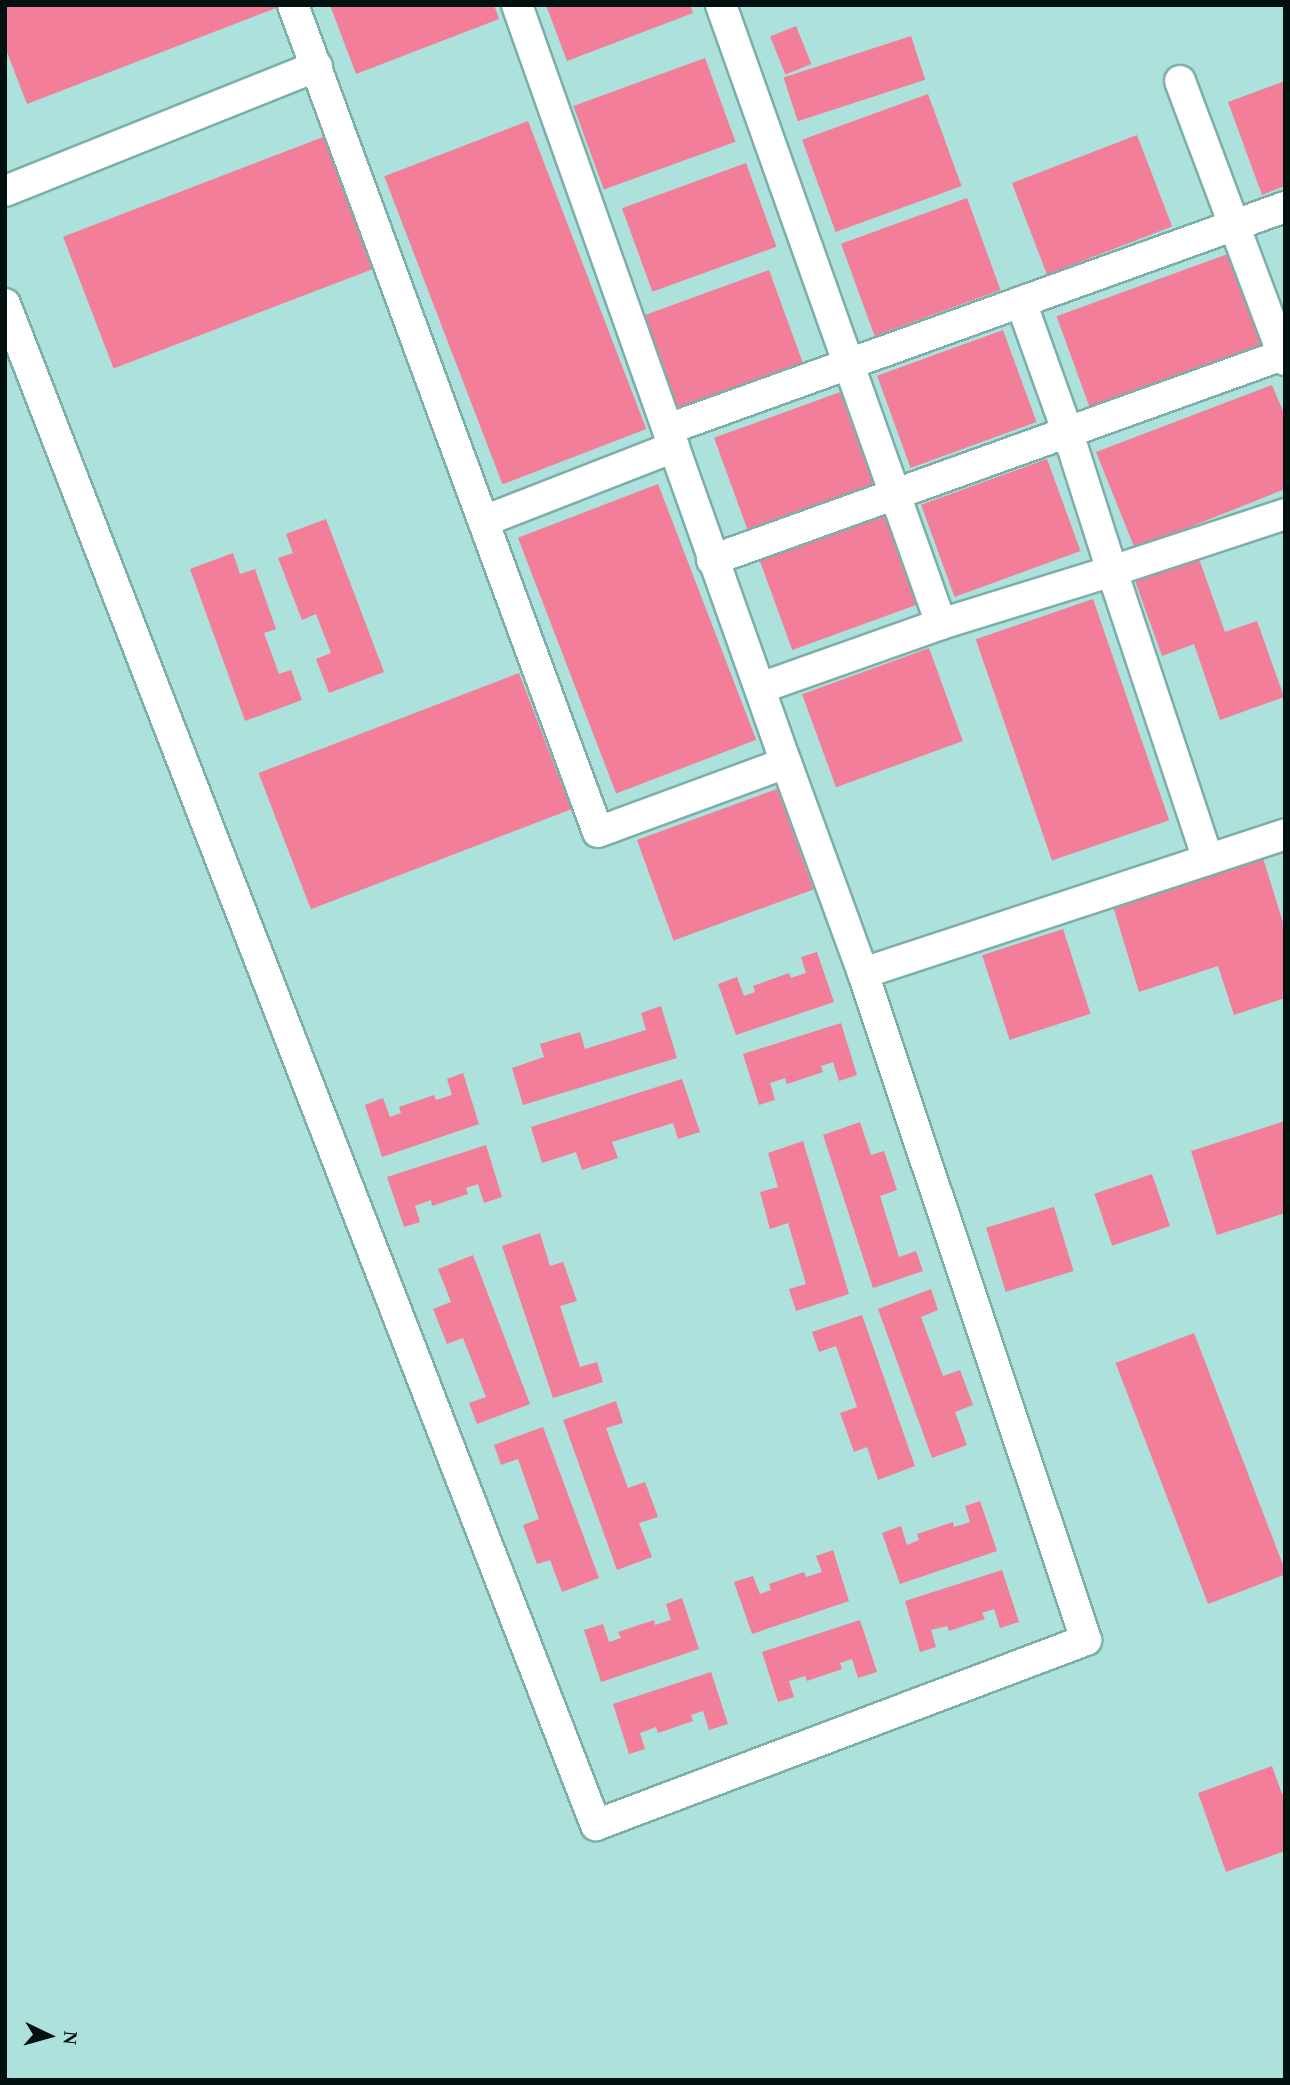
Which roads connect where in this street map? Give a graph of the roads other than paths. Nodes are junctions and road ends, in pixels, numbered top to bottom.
1 (293, 5) edge
2 (517, 5) edge
3 (721, 5) edge
4 (317, 66) junction
5 (1180, 81) dead end
6 (5, 191) edge
7 (1285, 207) edge
8 (1234, 226) junction
9 (1021, 302) junction
10 (5, 304) edge
11 (1284, 356) edge
12 (849, 362) junction
13 (1068, 433) junction
14 (671, 438) junction
15 (895, 492) junction
16 (1285, 514) edge
17 (484, 521) junction
18 (712, 560) junction
19 (1112, 571) junction
20 (941, 624) junction
21 (760, 688) junction
22 (786, 763) junction
23 (1285, 834) edge
24 (1209, 859) junction
25 (863, 973) junction

1 - 4 street
2 - 14 street
3 - 12 street
4 - 6 street
4 - 17 street
5 - 8 street
7 - 8 street
8 - 9 street
8 - 11 street
9 - 12 street
9 - 13 street
10 - 25 street
11 - 13 street
12 - 14 street
12 - 15 street
13 - 15 street
13 - 19 street
14 - 17 street
14 - 18 street
15 - 18 street
15 - 20 street
16 - 19 street
17 - 22 street
18 - 21 street
19 - 20 street
19 - 24 street
20 - 21 street
21 - 22 street
22 - 25 street
23 - 24 street
24 - 25 street

